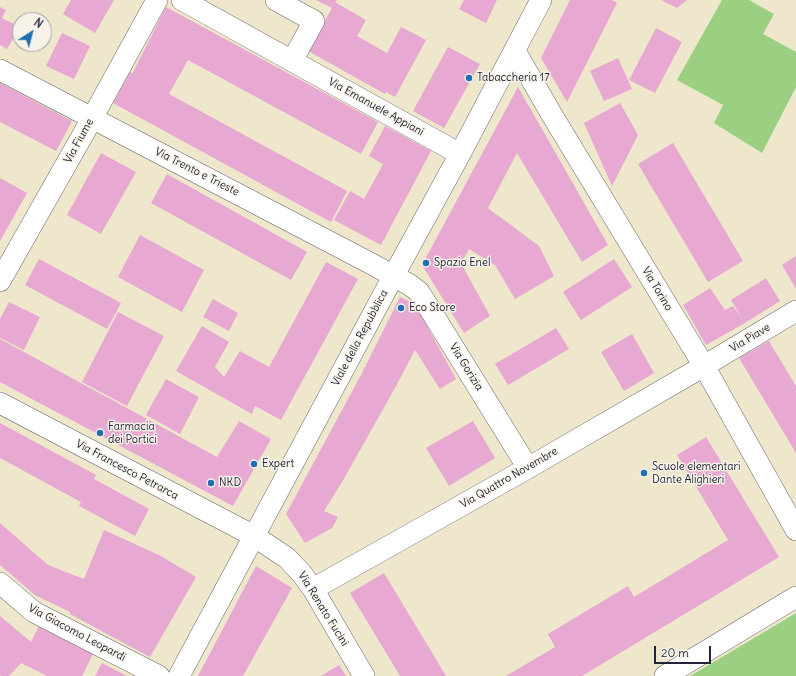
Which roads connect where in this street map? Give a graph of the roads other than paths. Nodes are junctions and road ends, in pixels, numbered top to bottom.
1 (157, 0) edge
2 (182, 0) edge
3 (276, 0) edge
4 (542, 0) edge
5 (515, 51) junction
6 (292, 61) junction
7 (0, 70) edge
8 (92, 118) junction
9 (460, 154) junction
10 (394, 275) junction
11 (0, 281) edge
12 (796, 311) edge
13 (704, 366) junction
14 (0, 403) edge
15 (528, 468) junction
16 (796, 530) edge
17 (254, 536) junction
18 (0, 583) edge
19 (313, 589) junction
20 (796, 597) edge
21 (159, 676) edge
22 (179, 676) edge
23 (364, 676) edge
24 (665, 676) edge

1 - 8 street, Via Fiume
2 - 6 street, Via Emanuele Appiani
3 - 6 street
4 - 5 street, Viale della Repubblica
5 - 9 street, Viale della Repubblica
5 - 13 street, Via Torino
6 - 9 street, Via Emanuele Appiani
7 - 8 street, Via Trento e Trieste
8 - 10 street, Via Trento e Trieste
8 - 11 street, Via Fiume
9 - 10 street, Viale della Repubblica
10 - 15 street, Via Gorizia
10 - 17 street, Viale della Repubblica
12 - 13 street, Via Piave
13 - 15 street, Via Quattro Novembre
13 - 16 street, Via Torino
14 - 17 street, Via Francesco Petrarca
15 - 19 street, Via Quattro Novembre
17 - 19 street, Via Renato Fucini
17 - 22 street, Viale della Repubblica
18 - 21 street, Via Giacomo Leopardi
19 - 23 street, Via Renato Fucini
20 - 24 street

